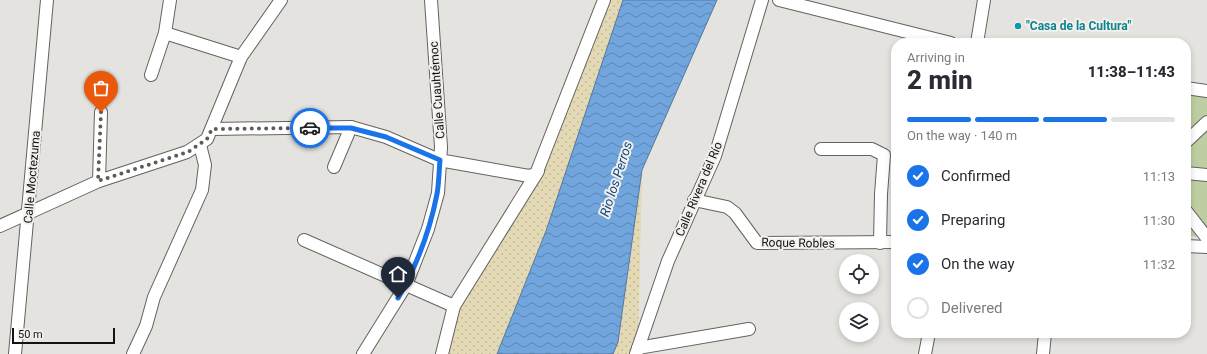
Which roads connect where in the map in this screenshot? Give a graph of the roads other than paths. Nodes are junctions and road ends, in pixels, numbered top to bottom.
1 (47, 0) edge
2 (170, 0) edge
3 (281, 0) edge
4 (431, 0) edge
5 (604, 0) edge
6 (762, 0) edge
7 (779, 0) edge
8 (984, 0) edge
9 (165, 33) junction
10 (931, 38) edge
11 (978, 38) edge
12 (240, 57) junction
13 (151, 75) dead end
14 (1191, 89) edge
15 (1207, 91) edge
16 (101, 112) dead end
17 (1207, 122) edge
18 (351, 128) junction
19 (212, 129) junction
20 (1191, 137) edge
21 (200, 145) junction
22 (820, 149) dead end
23 (440, 160) junction
24 (334, 167) dead end
25 (1191, 173) edge
26 (536, 174) junction
27 (1207, 175) edge
28 (98, 181) junction
29 (694, 200) junction
30 (29, 212) junction
31 (1191, 217) edge
32 (0, 226) edge
33 (1207, 238) edge
34 (304, 240) dead end
35 (891, 242) edge
36 (880, 243) junction
37 (1191, 246) edge
38 (1207, 247) edge
39 (406, 285) junction
40 (454, 306) junction
41 (749, 329) dead end
42 (928, 338) edge
43 (1045, 338) edge
44 (637, 351) edge
45 (16, 354) edge
46 (133, 354) edge
47 (363, 354) edge
48 (442, 354) edge
49 (926, 354) edge
50 (1043, 354) edge

1 - 30 street, Calle Moctezuma
2 - 9 street
3 - 12 street
4 - 23 street, Calle Cuauhtémoc
5 - 26 street
6 - 29 street, Calle Rivera del Río
7 - 10 street
8 - 11 street
9 - 12 street
9 - 13 street
12 - 19 street
14 - 15 street
16 - 28 street
17 - 20 street
18 - 19 street
18 - 23 street
18 - 24 street
19 - 21 street
21 - 28 street
21 - 46 street
22 - 36 street
23 - 26 street
23 - 39 street, Calle Cuauhtémoc
25 - 27 street
26 - 40 street
28 - 30 street
29 - 36 street, Roque Robles
29 - 44 street, Calle Rivera del Río
30 - 32 street
30 - 45 street, Calle Moctezuma
31 - 33 street
34 - 39 street
35 - 36 street, Roque Robles
37 - 38 street
39 - 40 street
39 - 47 street, Calle Cuauhtémoc
40 - 48 street
41 - 44 street
42 - 49 street
43 - 50 street

